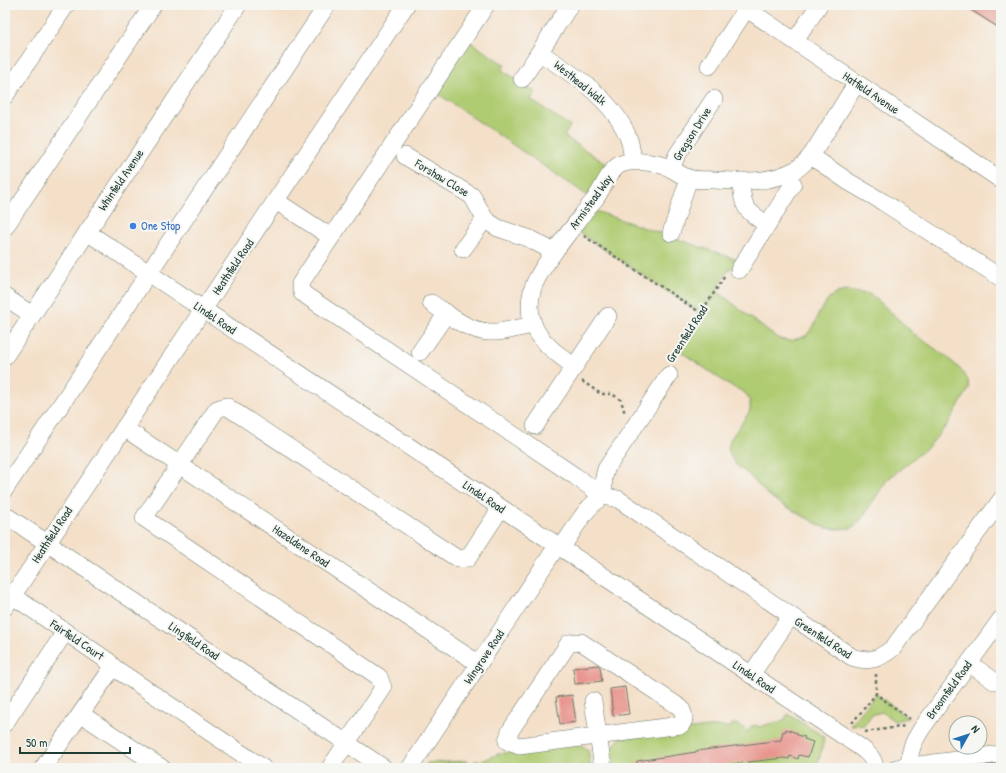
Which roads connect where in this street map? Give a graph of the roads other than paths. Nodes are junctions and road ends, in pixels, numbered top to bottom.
1 (66, 5) edge
2 (152, 5) edge
3 (238, 5) edge
4 (327, 5) edge
5 (406, 5) edge
6 (486, 5) edge
7 (570, 5) edge
8 (819, 5) edge
9 (743, 7) edge
10 (795, 41) junction
11 (540, 52) junction
12 (709, 66) dead end
13 (522, 79) dead end
14 (856, 84) junction
15 (5, 96) edge
16 (714, 99) dead end
17 (405, 156) dead end
18 (811, 156) junction
19 (633, 161) junction
20 (671, 169) junction
21 (688, 178) junction
22 (1001, 180) edge
23 (741, 182) junction
24 (794, 184) dead end
25 (276, 201) junction
26 (485, 219) junction
27 (768, 225) junction
28 (5, 227) edge
29 (87, 232) junction
30 (671, 233) dead end
31 (331, 237) junction
32 (463, 249) dead end
33 (554, 252) junction
34 (739, 270) road end
35 (148, 274) junction
36 (1001, 278) edge
37 (5, 297) edge
38 (431, 303) dead end
39 (204, 310) junction
40 (447, 313) junction
41 (32, 315) junction
42 (608, 316) dead end
43 (532, 325) junction
44 (420, 352) dead end
45 (5, 356) edge
46 (572, 370) junction
47 (669, 375) road end
48 (535, 426) dead end
49 (124, 428) junction
50 (180, 464) junction
51 (5, 489) edge
52 (603, 496) junction
53 (1001, 500) edge
54 (501, 508) junction
55 (5, 515) edge
56 (47, 542) junction
57 (559, 547) junction
58 (9, 602) edge
59 (790, 617) junction
60 (1001, 619) edge
61 (66, 632) junction
62 (969, 663) junction
63 (479, 664) junction
64 (113, 667) junction
65 (751, 675) junction
66 (1001, 681) edge
67 (593, 701) dead end
68 (81, 714) junction
69 (5, 723) edge
70 (598, 737) junction
71 (346, 743) junction
72 (1001, 754) edge
73 (904, 767) edge
74 (43, 768) edge
75 (162, 768) edge
76 (263, 768) edge
77 (330, 768) edge
78 (384, 768) edge
79 (410, 768) edge
80 (603, 768) edge
81 (875, 768) edge

1 - 15 street
2 - 28 street
3 - 29 street, Whinfield Avenue
4 - 35 street
5 - 25 street, Heathfield Road
6 - 31 street
7 - 11 street
8 - 10 street
9 - 10 street, Hatfield Avenue
9 - 12 street
10 - 14 street, Hatfield Avenue
11 - 13 street
11 - 19 street, Westhead Walk
14 - 18 street
14 - 22 street, Hatfield Avenue
16 - 20 street, Gregson Drive
17 - 26 street, Forshaw Close
18 - 23 street
18 - 36 street
19 - 20 street
19 - 33 street, Armistead Way
20 - 21 street
21 - 23 street
21 - 30 street
23 - 27 street
24 - 27 street
25 - 31 street
25 - 39 street, Heathfield Road
26 - 32 street
26 - 33 street, Forshaw Close
27 - 34 street
29 - 35 street, Lindel Road
29 - 41 street, Whinfield Avenue
31 - 52 street
33 - 43 street, Armistead Way
35 - 39 street, Lindel Road
35 - 51 street
37 - 41 street
38 - 40 street
39 - 49 street, Heathfield Road
39 - 54 street, Lindel Road
40 - 43 street
40 - 44 street
41 - 45 street, Whinfield Avenue
42 - 46 street
43 - 46 street, Armistead Way
46 - 48 street
47 - 52 street, Greenfield Road
49 - 50 street, Hazeldene Road
49 - 56 street, Heathfield Road
50 - 54 street
50 - 63 street, Hazeldene Road
50 - 71 street
52 - 57 street
52 - 59 street, Greenfield Road
53 - 59 street, Greenfield Road
54 - 57 street, Lindel Road
55 - 56 street, Lingfield Road
56 - 58 street, Heathfield Road
56 - 71 street, Lingfield Road
57 - 63 street, Wingrove Road
57 - 65 street, Lindel Road
58 - 61 street, Fairfield Court
59 - 65 street
60 - 62 street, Broomfield Road
61 - 64 street, Fairfield Court
61 - 69 street
62 - 66 street
62 - 73 street, Broomfield Road
63 - 79 street, Wingrove Road
64 - 68 street, Fairfield Court
64 - 76 street
65 - 81 street, Lindel Road
67 - 70 street
68 - 74 street, Fairfield Court
68 - 75 street
70 - 70 street
70 - 80 street
71 - 77 street
71 - 78 street, Lingfield Road
72 - 73 street

